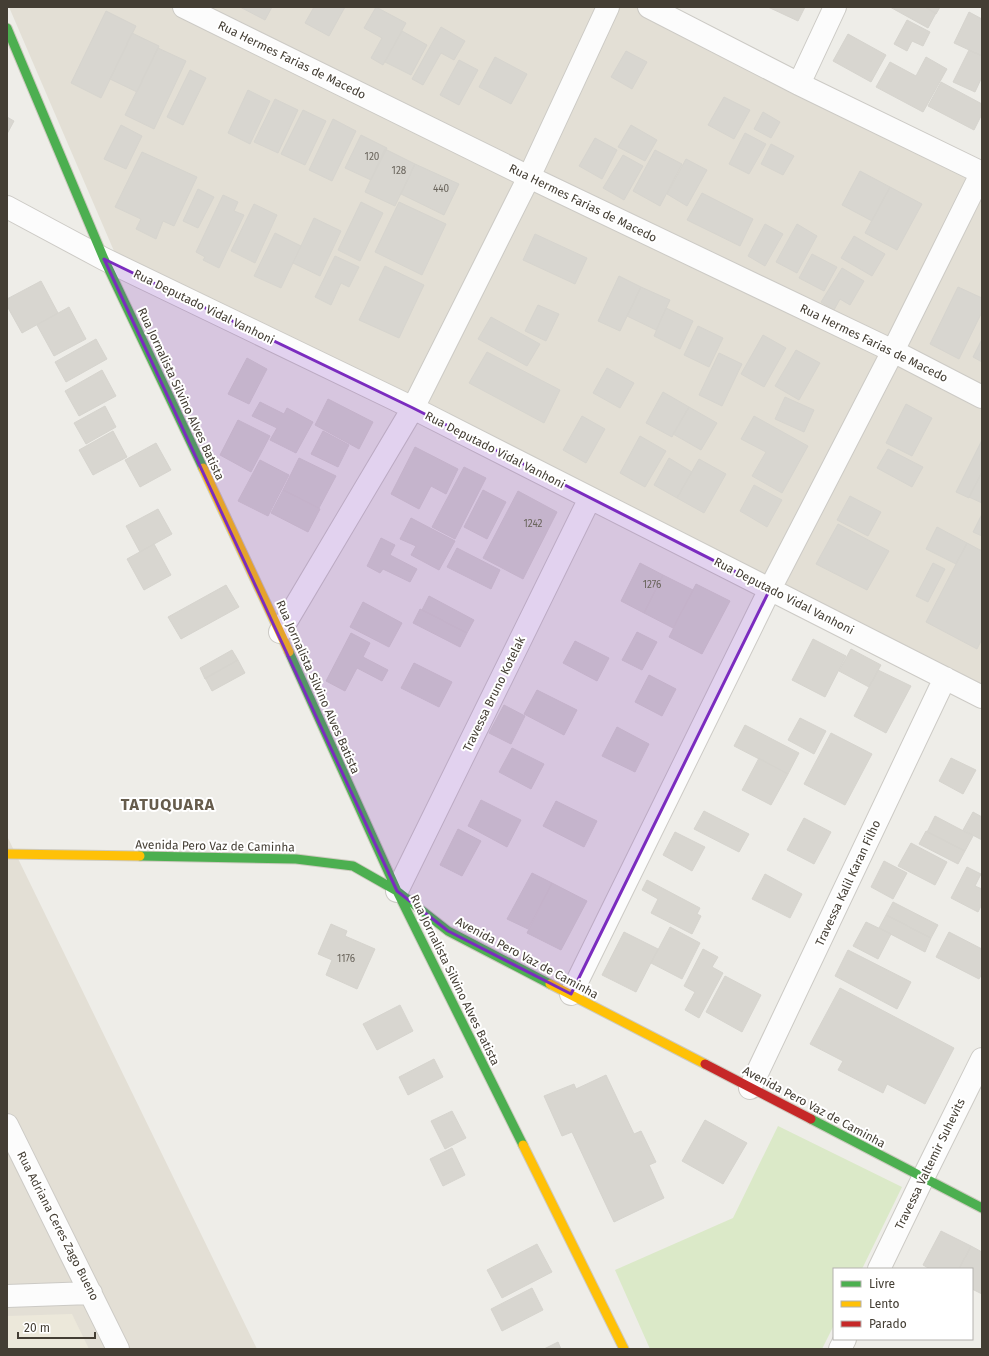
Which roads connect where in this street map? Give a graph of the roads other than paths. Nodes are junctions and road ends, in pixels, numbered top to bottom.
1 (184, 7) edge
2 (608, 7) edge
3 (649, 7) edge
4 (835, 7) edge
5 (7, 28) edge
6 (799, 84) junction
7 (982, 173) edge
8 (529, 177) junction
9 (7, 207) edge
10 (104, 259) junction
11 (893, 351) junction
12 (982, 397) edge
13 (413, 408) junction
14 (590, 498) junction
15 (770, 589) junction
16 (280, 632) junction
17 (945, 678) junction
18 (982, 696) edge
19 (7, 854) edge
20 (398, 891) junction
21 (571, 994) junction
22 (982, 1060) edge
23 (750, 1088) junction
24 (7, 1125) edge
25 (923, 1178) junction
26 (982, 1208) edge
27 (879, 1268) edge
28 (91, 1293) junction
29 (7, 1296) edge
30 (844, 1340) edge
31 (118, 1349) edge
32 (624, 1349) edge
33 (840, 1349) edge

1 - 8 street, Rua Hermes Farias de Macedo
2 - 8 street
3 - 6 street
4 - 6 street
5 - 10 street, Rua Jornalista Silvino Alves Batista
6 - 7 street
7 - 11 street
8 - 11 street, Rua Hermes Farias de Macedo
8 - 13 street
9 - 10 street, Rua Deputado Vidal Vanhoni
10 - 13 street, Rua Deputado Vidal Vanhoni
10 - 16 street, Rua Jornalista Silvino Alves Batista
11 - 12 street, Rua Hermes Farias de Macedo
11 - 15 street
13 - 14 street, Rua Deputado Vidal Vanhoni
13 - 16 street
14 - 15 street, Rua Deputado Vidal Vanhoni
14 - 20 street, Travessa Bruno Kotelak
15 - 17 street, Rua Deputado Vidal Vanhoni
15 - 21 street
16 - 20 street, Rua Jornalista Silvino Alves Batista
17 - 18 street, Rua Deputado Vidal Vanhoni
17 - 23 street, Travessa Kalil Karan Filho
19 - 20 street, Avenida Pero Vaz de Caminha
20 - 21 street, Avenida Pero Vaz de Caminha
20 - 32 street, Rua Jornalista Silvino Alves Batista
21 - 23 street, Avenida Pero Vaz de Caminha
22 - 25 street, Travessa Valtemir Suhevits
23 - 25 street, Avenida Pero Vaz de Caminha
24 - 28 street, Rua Adriana Ceres Zago Bueno
25 - 26 street, Avenida Pero Vaz de Caminha
25 - 27 street, Travessa Valtemir Suhevits
28 - 29 street
28 - 31 street, Rua Adriana Ceres Zago Bueno
30 - 33 street

